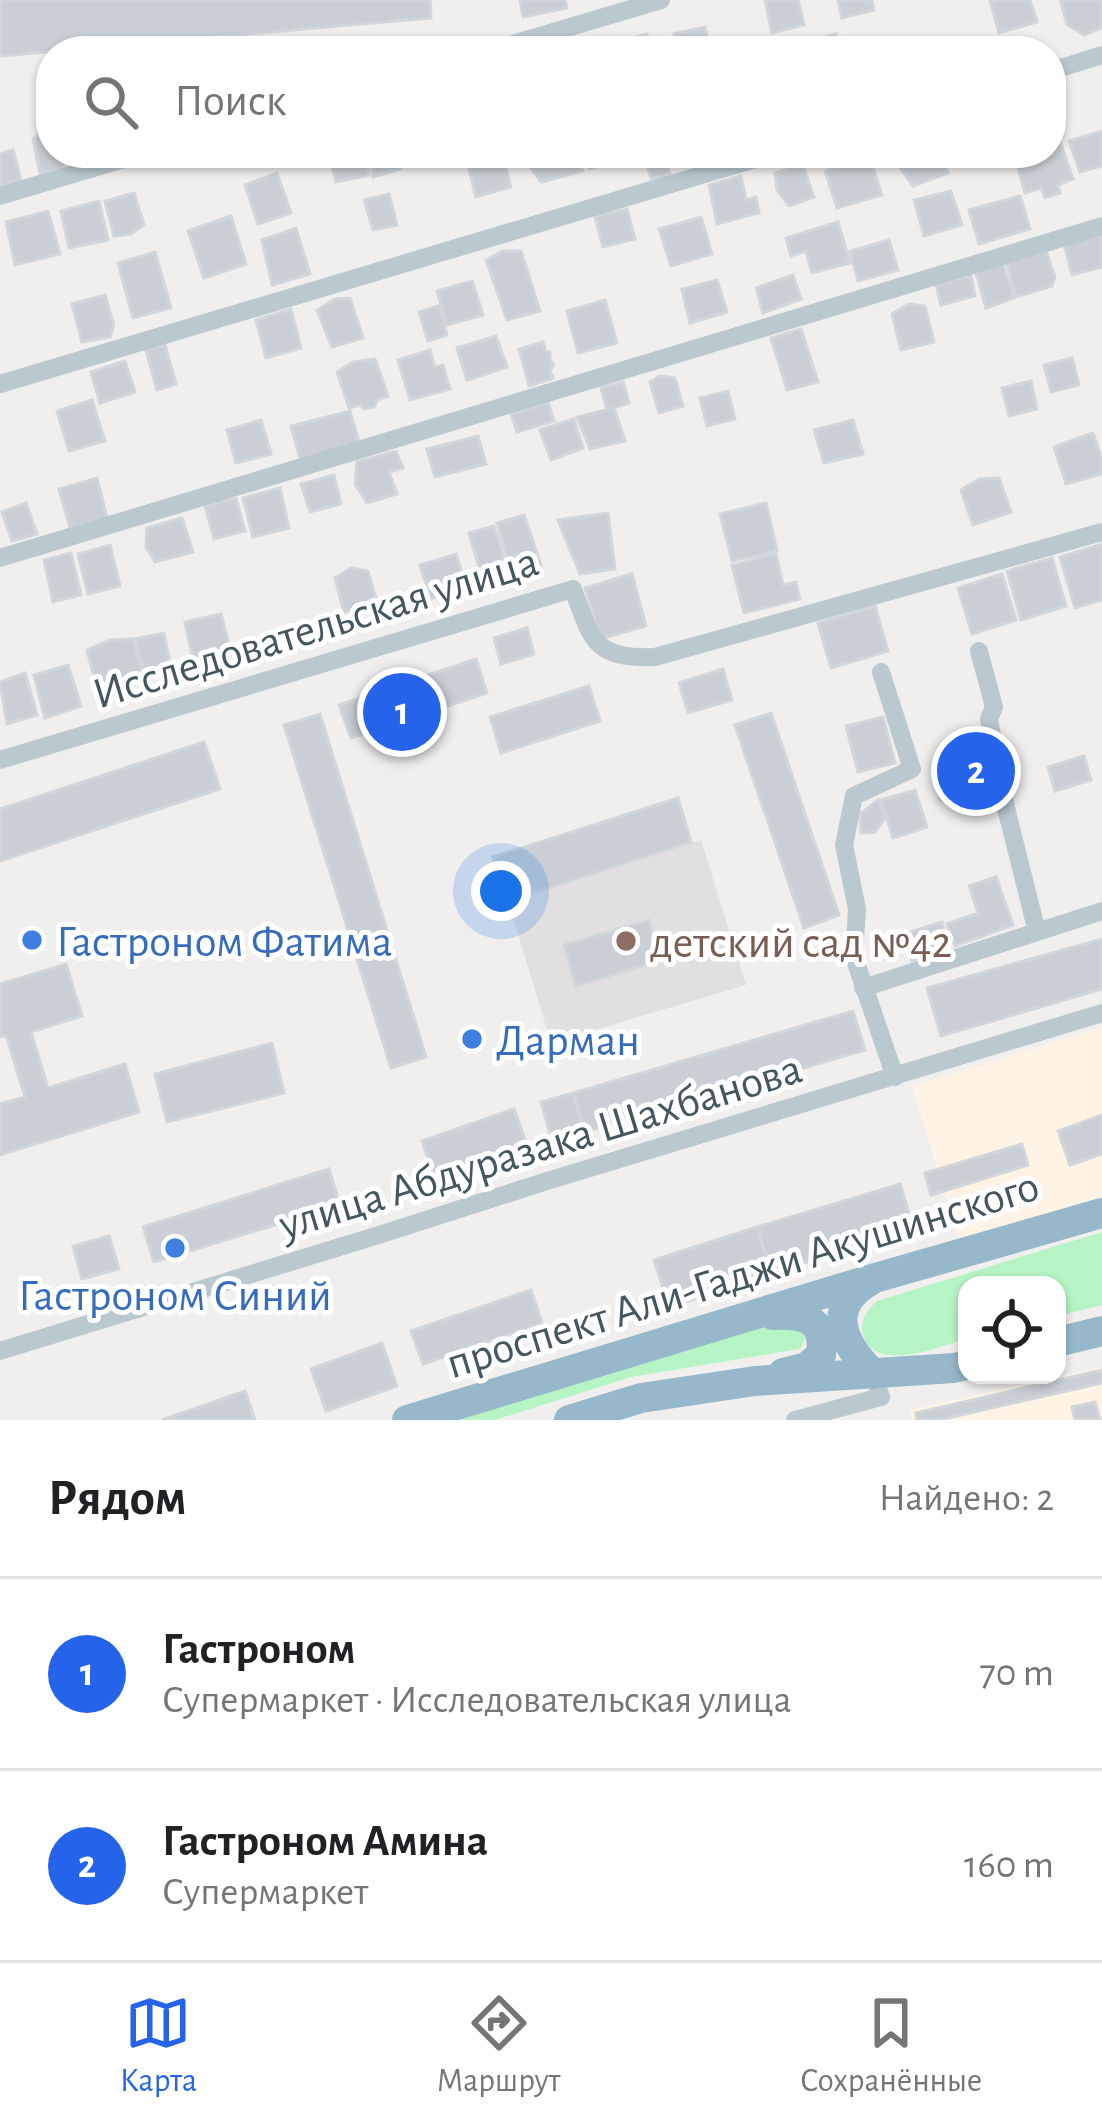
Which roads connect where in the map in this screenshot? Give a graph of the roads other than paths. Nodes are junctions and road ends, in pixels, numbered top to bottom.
1 (661, 0) edge
2 (539, 36) edge
3 (1102, 56) edge
4 (1066, 66) edge
5 (94, 168) edge
6 (725, 168) edge
7 (0, 196) edge
8 (1102, 226) edge
9 (0, 384) edge
10 (1102, 532) edge
11 (0, 558) edge
12 (979, 651) dead end
13 (881, 672) dead end
14 (0, 760) edge
15 (1102, 910) edge
16 (1037, 932) junction
17 (863, 988) junction
18 (1102, 1013) edge
19 (895, 1076) junction
20 (1102, 1213) edge
21 (875, 1278) junction
22 (749, 1316) junction
23 (1102, 1331) edge
24 (1066, 1340) edge
25 (0, 1351) edge
26 (958, 1366) edge
27 (873, 1374) junction
28 (755, 1381) junction
29 (407, 1420) edge
30 (569, 1420) edge
31 (795, 1420) edge

1 - 2 street
3 - 4 street
5 - 7 street
6 - 9 street
8 - 11 street
10 - 14 street, Исследовательская улица
12 - 16 street
13 - 17 street
15 - 16 street
16 - 17 street
17 - 19 street
18 - 19 street, улица Абдуразака Шахбанова
19 - 25 street, улица Абдуразака Шахбанова
20 - 21 highway, проспект Али-Гаджи Акушинского
21 - 22 highway, проспект Али-Гаджи Акушинского
21 - 27 highway
22 - 28 highway
22 - 29 highway, проспект Али-Гаджи Акушинского
23 - 24 highway
26 - 27 highway, проспект Али-Гаджи Акушинского
27 - 28 highway, проспект Али-Гаджи Акушинского
27 - 31 street
28 - 30 highway, проспект Али-Гаджи Акушинского

